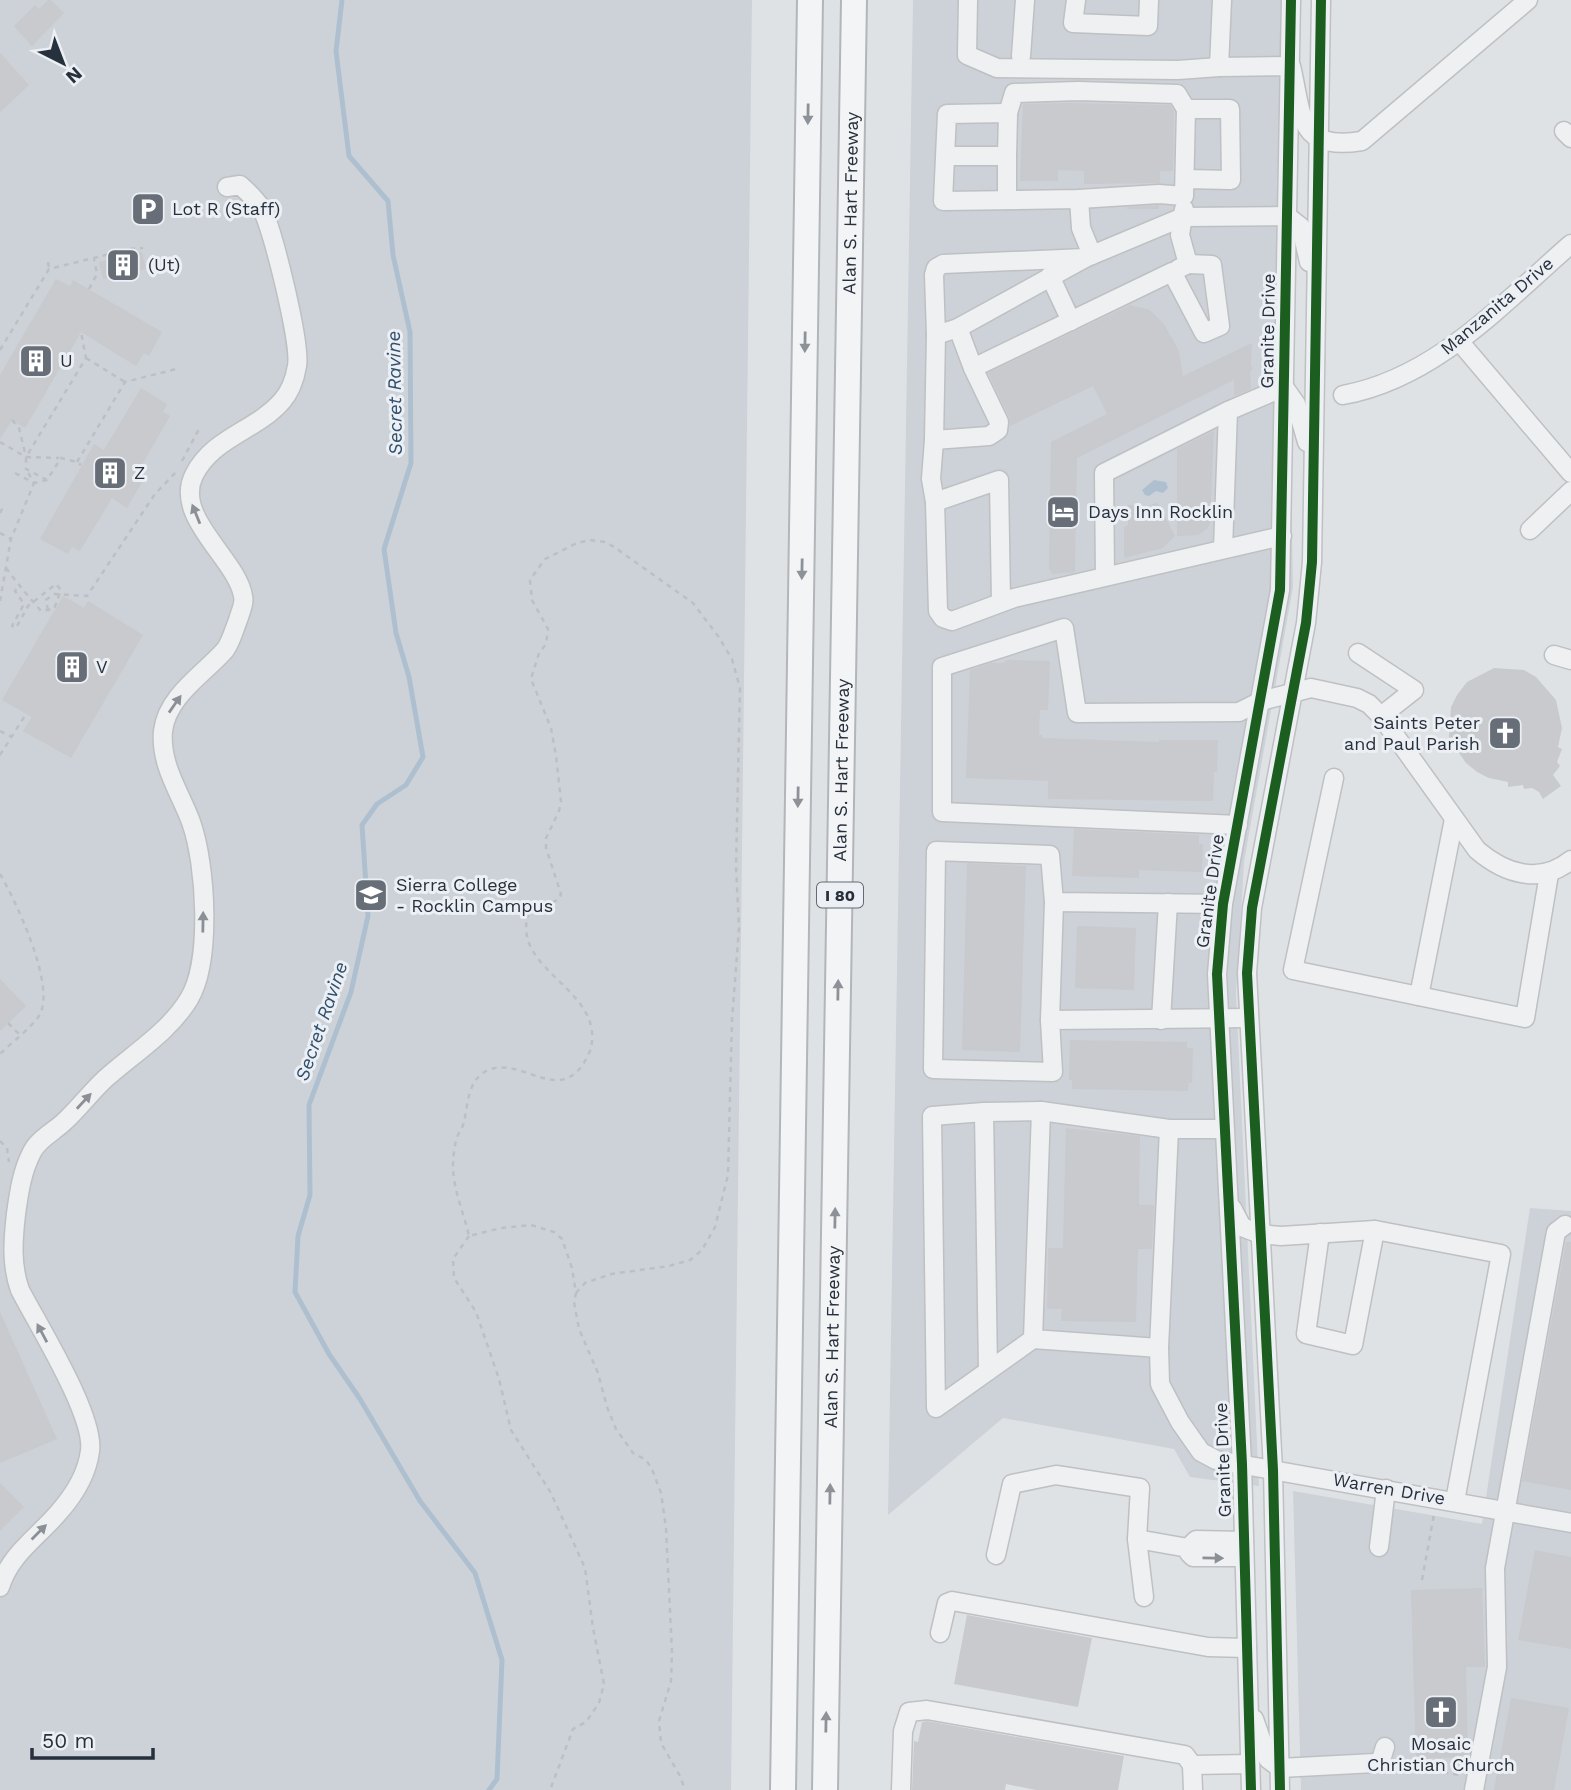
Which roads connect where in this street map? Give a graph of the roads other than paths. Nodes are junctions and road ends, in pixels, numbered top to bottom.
1 (808, 0) edge
2 (854, 0) edge
3 (968, 0) edge
4 (1026, 0) edge
5 (1076, 0) edge
6 (1149, 0) edge
7 (1222, 0) edge
8 (1291, 0) edge
9 (1321, 0) edge
10 (1528, 0) edge
11 (1021, 56) dead end
12 (1291, 66) junction
13 (1219, 67) junction
14 (1186, 109) junction
15 (1008, 113) junction
16 (1318, 140) junction
17 (945, 156) junction
18 (1007, 156) junction
19 (227, 187) dead end
20 (1184, 188) junction
21 (1079, 198) junction
22 (1007, 200) junction
23 (1287, 216) junction
24 (1183, 217) junction
25 (1571, 244) edge
26 (1088, 256) junction
27 (1050, 276) junction
28 (1315, 293) junction
29 (1071, 321) junction
30 (958, 328) junction
31 (936, 335) junction
32 (1459, 341) junction
33 (973, 368) junction
34 (1284, 387) junction
35 (1343, 395) dead end
36 (1228, 411) junction
37 (934, 440) junction
38 (1313, 462) junction
39 (1571, 472) edge
40 (1571, 491) edge
41 (935, 502) junction
42 (1530, 530) dead end
43 (1282, 536) junction
44 (1223, 549) junction
45 (1105, 576) junction
46 (1001, 602) junction
47 (1358, 653) dead end
48 (1293, 692) junction
49 (1261, 701) junction
50 (1381, 716) junction
51 (1334, 778) dead end
52 (1454, 819) junction
53 (1238, 825) junction
54 (1571, 860) edge
55 (1549, 874) junction
56 (1054, 902) junction
57 (1168, 903) junction
58 (1223, 904) junction
59 (1419, 996) junction
60 (1247, 1018) junction
61 (1050, 1020) junction
62 (1161, 1020) junction
63 (1218, 1020) junction
64 (1041, 1111) junction
65 (984, 1112) junction
66 (1169, 1129) junction
67 (1224, 1129) junction
68 (1229, 1202) junction
69 (1565, 1225) dead end
70 (1375, 1230) junction
71 (1320, 1233) junction
72 (1260, 1234) junction
73 (1033, 1339) junction
74 (1159, 1348) junction
75 (988, 1371) junction
76 (1242, 1464) junction
77 (1273, 1470) junction
78 (1386, 1489) junction
79 (1455, 1501) junction
80 (1506, 1510) junction
81 (1571, 1523) edge
82 (1137, 1539) junction
83 (1380, 1547) dead end
84 (1244, 1549) junction
85 (996, 1555) dead end
86 (0, 1587) edge
87 (1144, 1597) dead end
88 (940, 1633) dead end
89 (1247, 1648) junction
90 (1248, 1702) junction
91 (1385, 1747) dead end
92 (1250, 1764) junction
93 (1192, 1765) junction
94 (1280, 1768) junction
95 (1476, 1784) edge
96 (783, 1790) edge
97 (825, 1790) edge
98 (901, 1790) edge
99 (1192, 1790) edge
100 (1251, 1790) edge
101 (1280, 1790) edge

1 -> 96 highway, I 80
97 -> 2 highway, Alan S. Hart Freeway / I 80
3 - 13 street
4 - 11 street
5 - 6 street
7 - 13 street
8 - 12 street, Granite Drive
9 - 16 street
10 - 16 street
12 - 13 street
12 - 16 street
12 - 23 street, Granite Drive
14 - 15 street
14 - 20 street
14 - 20 street
15 - 17 street
15 - 18 street
16 - 28 street
17 - 18 street
17 - 22 street
18 - 22 street
86 -> 19 street
20 - 21 street
20 - 24 street
21 - 22 street
21 - 26 street
23 - 24 street
23 - 28 street
23 - 34 street, Granite Drive
24 - 26 street
24 - 29 street
25 - 32 street, Manzanita Drive
26 - 27 street
26 - 31 street
27 - 29 street
27 - 30 street
28 - 38 street
29 - 33 street
30 - 31 street
30 - 33 street
31 - 37 street
32 - 35 street, Manzanita Drive
32 - 39 street
33 - 37 street
34 - 36 street
34 - 38 street
34 - 43 street, Granite Drive
36 - 44 street
36 - 45 street
37 - 41 street
38 - 48 street
40 - 42 street
41 - 46 street
41 - 46 street
43 - 44 street
43 - 49 street, Granite Drive
44 - 45 street
45 - 46 street
47 - 50 street
48 - 49 street
48 - 50 street
48 - 60 street
49 - 53 street, Granite Drive
49 - 53 street
50 - 52 street
51 - 59 street
52 - 55 street
52 - 59 street
53 - 58 street, Granite Drive
54 - 55 street
55 - 59 street
56 - 57 street
56 - 61 street
56 - 61 street
57 - 58 street
57 - 62 street
58 - 63 street, Granite Drive
60 - 63 street
60 - 72 street
61 - 62 street
62 - 63 street
63 - 67 street, Granite Drive
64 - 65 street
64 - 66 street
64 - 73 street
65 - 75 street
65 - 75 street
66 - 67 street
66 - 74 street, Warren Drive
67 - 68 street, Granite Drive
68 - 72 street
68 - 76 street, Granite Drive
69 - 80 street
70 - 71 street
70 - 71 street
70 - 79 street
71 - 72 street
72 - 77 street
73 - 74 street
73 - 75 street
74 - 76 street, Warren Drive
76 - 77 street, Warren Drive
76 - 84 street, Granite Drive
77 - 78 street, Warren Drive
77 - 94 street
78 - 79 street, Warren Drive
78 - 83 street
79 - 80 street, Warren Drive
80 - 81 street, Warren Drive
80 - 95 street
82 - 84 street
82 - 85 street
82 - 87 street
84 - 89 street, Granite Drive
88 - 89 street
89 - 90 street, Granite Drive
90 - 92 street, Granite Drive
90 - 94 street
91 - 94 street
92 - 93 street
92 - 100 street, Granite Drive
93 - 98 street
93 - 99 street
94 - 101 street

